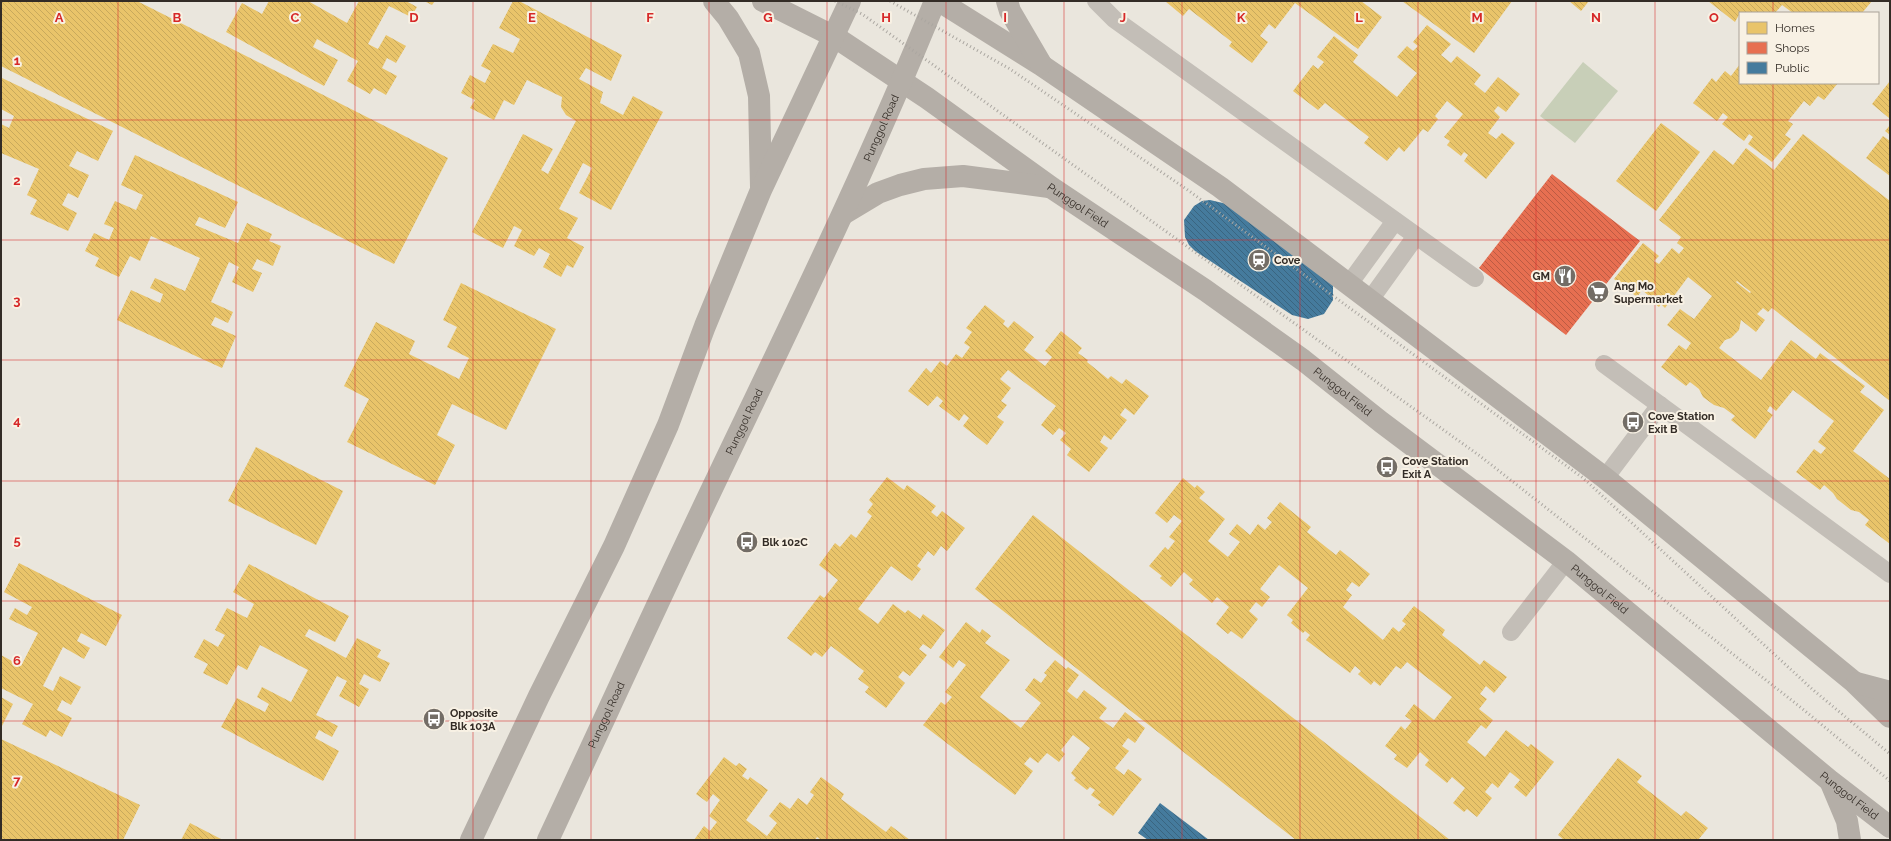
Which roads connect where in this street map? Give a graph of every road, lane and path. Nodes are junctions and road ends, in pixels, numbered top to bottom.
1 (714, 1) edge
2 (763, 1) edge
3 (850, 1) edge
4 (936, 1) edge
5 (939, 1) edge
6 (1007, 1) edge
7 (1096, 1) edge
8 (835, 37) junction
9 (1041, 65) junction
10 (902, 82) junction
11 (1052, 188) junction
12 (761, 190) junction
13 (843, 214) junction
14 (1395, 221) junction
15 (1416, 236) junction
16 (1475, 278) dead end
17 (1348, 284) junction
18 (1370, 300) junction
19 (1604, 364) dead end
20 (1660, 406) junction
21 (1605, 478) junction
22 (1566, 561) junction
23 (1890, 574) edge
24 (1511, 632) dead end
25 (1854, 682) junction
26 (1890, 692) edge
27 (1890, 717) edge
28 (1829, 780) junction
29 (1890, 827) edge
30 (471, 840) edge
31 (548, 840) edge
32 (1850, 840) edge

1 - 12 street
2 - 8 street, Punggol Field
3 - 8 street
4 - 10 street, Punggol Road
5 - 9 street
6 - 9 street
7 - 14 lane
8 - 10 street, Punggol Field
8 - 12 street
9 - 17 street
10 - 11 street, Punggol Field
10 - 13 street, Punggol Road
11 - 13 street
11 - 22 street, Punggol Field
12 - 30 street
13 - 31 street, Punggol Road
14 - 15 lane
14 - 17 lane
15 - 16 lane
15 - 18 lane
17 - 18 street
18 - 21 street
19 - 20 lane
20 - 21 lane
20 - 23 lane
21 - 25 street
22 - 24 lane
22 - 28 street, Punggol Field
25 - 26 street
25 - 27 street
28 - 29 street, Punggol Field
28 - 32 street

